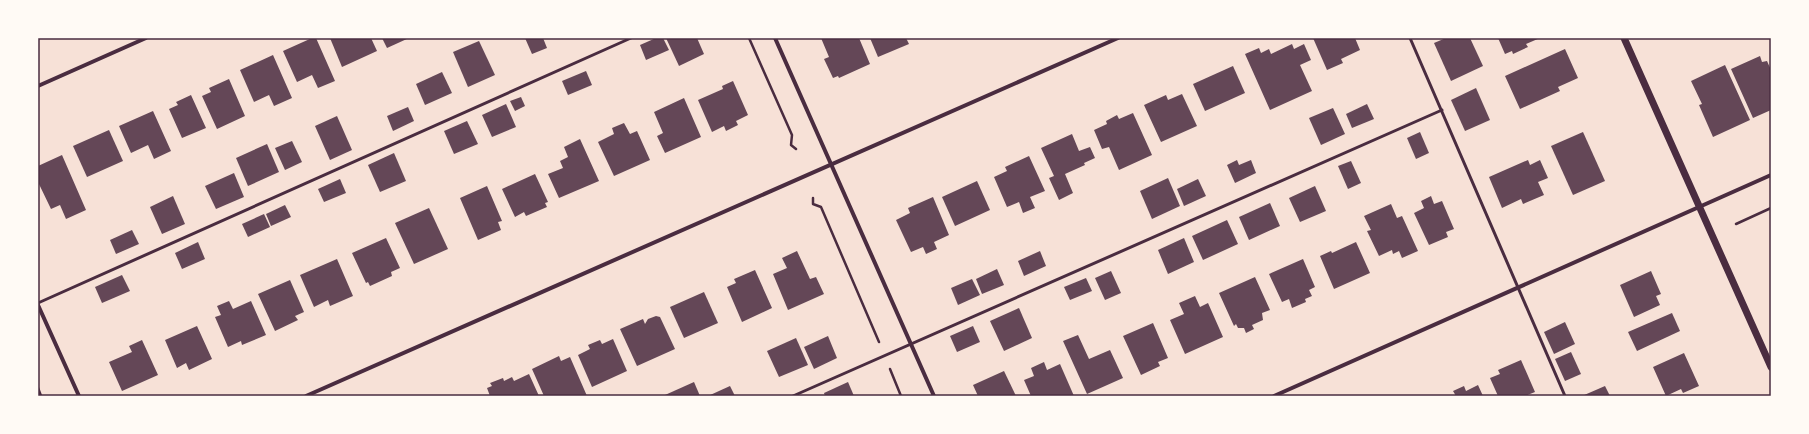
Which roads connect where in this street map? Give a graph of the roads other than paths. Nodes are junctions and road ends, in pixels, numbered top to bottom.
1 (146, 38) edge
2 (631, 38) edge
3 (775, 38) edge
4 (1118, 38) edge
5 (1410, 38) edge
6 (1624, 38) edge
7 (38, 86) edge
8 (1442, 110) junction
9 (831, 164) junction
10 (1771, 175) edge
11 (1699, 206) junction
12 (1519, 287) junction
13 (38, 304) edge
14 (911, 343) junction
15 (1771, 367) edge
16 (79, 396) edge
17 (306, 396) edge
18 (792, 396) edge
19 (934, 396) edge
20 (1274, 396) edge
21 (1565, 396) edge

1 - 7 street
2 - 13 lane
3 - 9 street
4 - 9 street
5 - 8 lane
6 - 11 street
8 - 12 lane
8 - 14 lane
9 - 14 street
9 - 17 street
10 - 11 street
11 - 12 street
11 - 15 street
12 - 20 street
12 - 21 lane
13 - 16 street
14 - 18 lane
14 - 19 street

